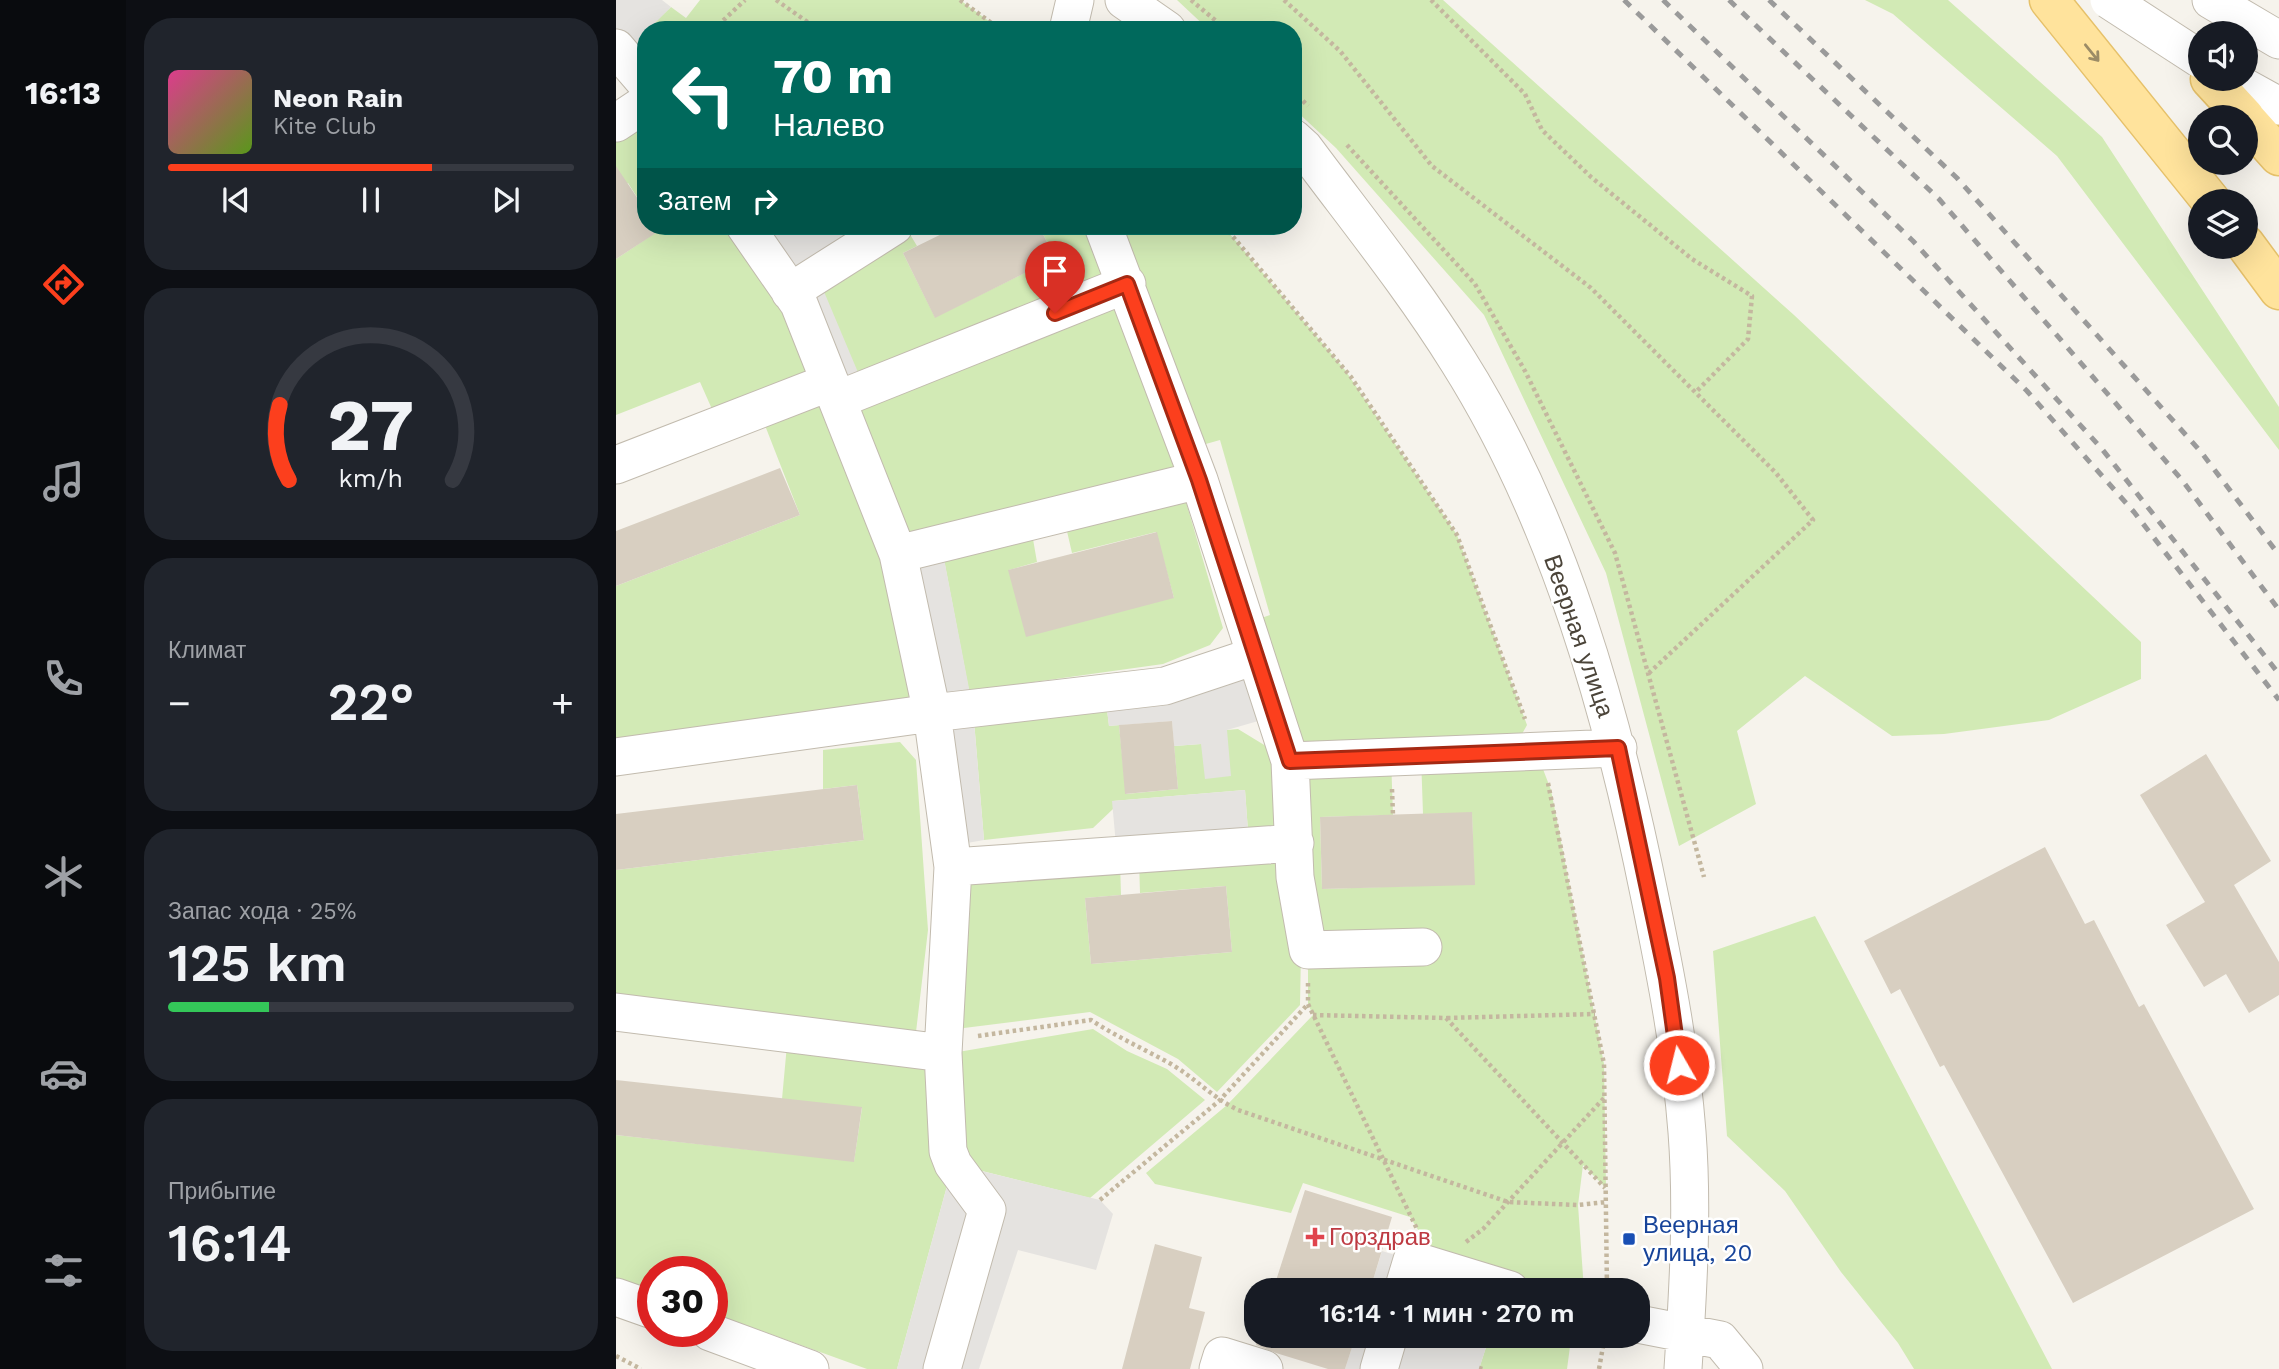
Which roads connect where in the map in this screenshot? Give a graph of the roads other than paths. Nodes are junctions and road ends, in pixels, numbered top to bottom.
1 (1075, 0) edge
2 (1124, 0) edge
3 (2049, 0) edge
4 (2109, 0) edge
5 (2141, 0) edge
6 (2211, 0) edge
7 (1070, 21) edge
8 (1154, 21) edge
9 (2279, 40) edge
10 (616, 48) edge
11 (2188, 51) edge
12 (2188, 53) edge
13 (637, 72) edge
14 (2221, 91) edge
15 (2252, 91) edge
16 (2233, 105) edge
17 (2279, 106) edge
18 (637, 109) edge
19 (616, 123) edge
20 (2258, 133) edge
21 (1302, 146) edge
22 (2279, 156) edge
23 (2201, 189) edge
24 (751, 235) edge
25 (880, 235) edge
26 (1107, 235) edge
27 (2256, 259) edge
28 (1127, 284) junction
29 (2279, 290) edge
30 (790, 292) junction
31 (834, 391) junction
32 (616, 465) edge
33 (1199, 480) junction
34 (898, 554) junction
35 (1255, 656) junction
36 (932, 713) junction
37 (1618, 748) junction
38 (616, 757) edge
39 (1290, 761) junction
40 (1295, 843) junction
41 (953, 867) junction
42 (1423, 947) dead end
43 (616, 1012) edge
44 (943, 1047) junction
45 (1407, 1278) edge
46 (1480, 1278) edge
47 (616, 1297) edge
48 (637, 1304) edge
49 (1650, 1326) edge
50 (1685, 1333) junction
51 (728, 1339) edge
52 (1385, 1348) edge
53 (810, 1369) edge
54 (942, 1369) edge
55 (1218, 1369) edge
56 (1264, 1369) edge
57 (1379, 1369) edge
58 (1683, 1369) edge
59 (1744, 1369) edge

1 - 7 street
2 - 8 street
3 -> 23 main road
4 - 11 street, bridge
5 - 12 main road
6 - 9 street
10 - 13 street
14 - 16 main road
15 - 17 street
18 - 19 street
20 - 22 main road
21 - 37 street, Веерная улица
24 - 30 street
25 - 30 street
26 - 28 street
27 - 29 main road
28 - 31 street
28 - 33 street
30 - 31 street
31 - 32 street
31 - 34 street
33 - 34 street
33 - 35 street
34 - 36 street
35 - 36 street
35 - 39 street
36 - 38 street
36 - 41 street
37 - 39 street
37 - 50 street, Веерная улица
39 - 40 street
40 - 41 street
40 - 42 street
41 - 44 street
43 - 44 street
44 - 54 street
45 - 46 street
47 - 48 street
49 - 50 street
50 - 58 street, Веерная улица
50 - 59 street
51 - 53 street
52 - 57 street
55 - 56 street

